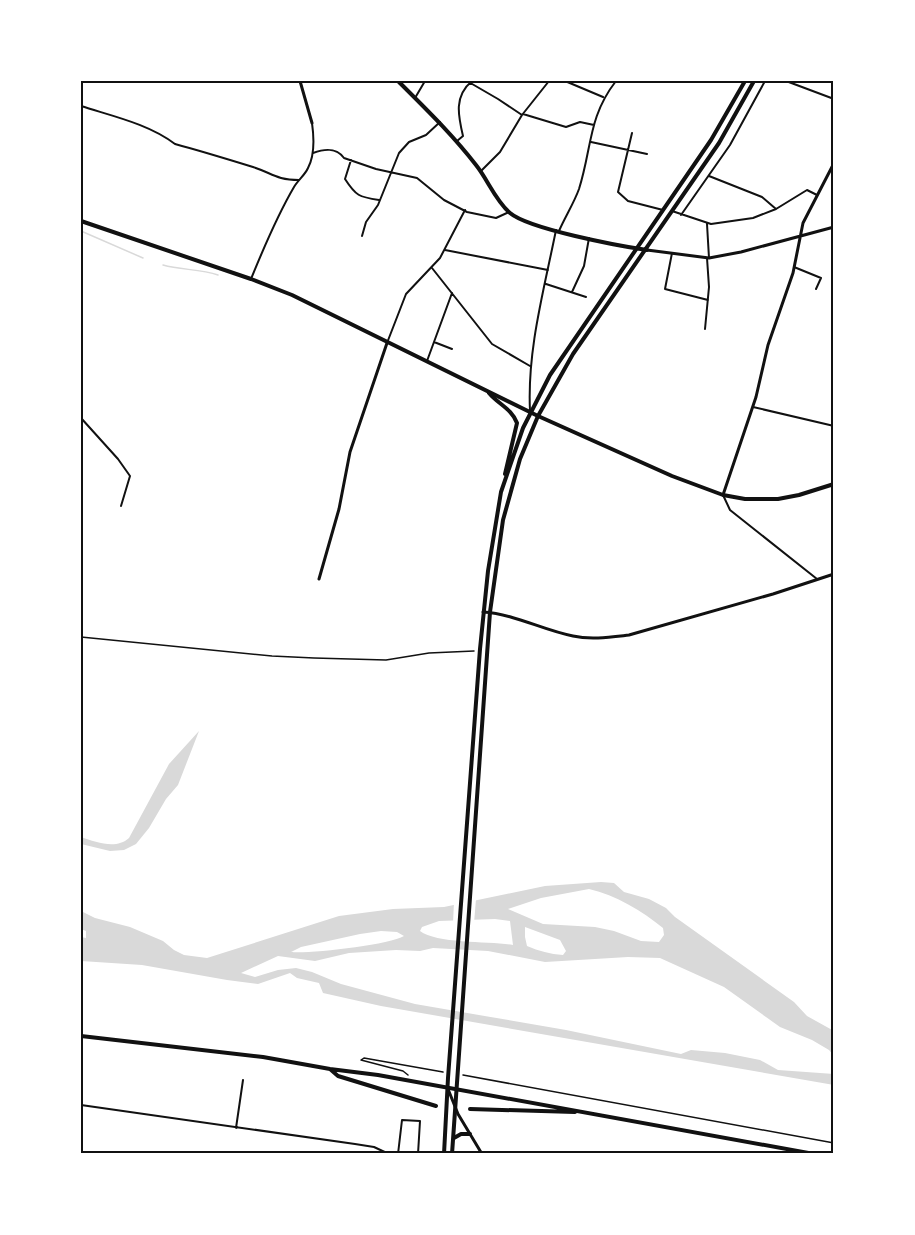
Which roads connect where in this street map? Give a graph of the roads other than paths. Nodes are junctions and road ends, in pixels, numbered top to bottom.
1 (300, 81) edge
2 (398, 81) edge
3 (425, 81) edge
4 (467, 81) edge
5 (549, 81) edge
6 (565, 81) edge
7 (616, 81) edge
8 (745, 81) edge
9 (754, 81) edge
10 (765, 81) edge
11 (786, 81) edge
12 (472, 82) edge
13 (603, 97) junction
14 (415, 98) junction
15 (834, 99) edge
16 (81, 106) edge
17 (522, 115) junction
18 (440, 122) junction
19 (312, 123) joint
20 (594, 125) junction
21 (632, 133) dead end
22 (457, 141) junction
23 (590, 142) junction
24 (627, 150) junction
25 (313, 153) junction
26 (646, 154) dead end
27 (351, 160) junction
28 (834, 164) edge
29 (481, 171) junction
30 (392, 172) junction
31 (709, 176) junction
32 (299, 180) junction
33 (817, 195) junction
34 (380, 200) junction
35 (776, 209) junction
36 (465, 210) junction
37 (663, 210) junction
38 (672, 211) junction
39 (510, 212) junction
40 (681, 214) junction
41 (81, 221) edge
42 (708, 224) junction
43 (834, 227) edge
44 (557, 231) junction
45 (801, 236) junction
46 (362, 237) dead end
47 (588, 238) junction
48 (637, 249) junction
49 (445, 250) junction
50 (646, 250) junction
51 (672, 253) junction
52 (708, 258) junction
53 (794, 267) junction
54 (432, 268) junction
55 (548, 270) junction
56 (250, 279) junction
57 (545, 283) junction
58 (816, 288) dead end
59 (572, 292) junction
60 (452, 293) junction
61 (586, 297) dead end
62 (708, 300) junction
63 (705, 329) dead end
64 (434, 342) junction
65 (387, 344) junction
66 (452, 349) dead end
67 (426, 362) junction
68 (531, 367) junction
69 (489, 393) junction
70 (753, 407) junction
71 (530, 412) junction
72 (538, 416) junction
73 (81, 418) edge
74 (834, 426) edge
75 (504, 483) junction
76 (834, 484) edge
77 (723, 495) junction
78 (122, 506) dead end
79 (834, 574) edge
80 (319, 579) dead end
81 (818, 579) junction
82 (483, 612) junction
83 (490, 612) junction
84 (81, 1036) edge
85 (330, 1069) junction
86 (243, 1080) dead end
87 (447, 1087) junction
88 (456, 1089) junction
89 (81, 1106) edge
90 (436, 1106) dead end
91 (456, 1108) junction
92 (470, 1109) dead end
93 (585, 1112) junction
94 (236, 1128) junction
95 (470, 1134) junction
96 (453, 1138) junction
97 (389, 1154) edge
98 (398, 1154) edge
99 (418, 1154) edge
100 (444, 1154) edge
101 (452, 1154) edge
102 (482, 1154) edge
103 (814, 1154) edge

1 - 19 street
2 - 14 main road
3 - 14 street
4 - 12 street
5 - 17 street
6 - 13 street
7 - 13 street
8 - 37 main road
9 - 38 main road
10 - 31 street
11 - 15 street
12 - 17 street
12 - 22 street
13 - 20 street
14 - 18 main road
16 - 32 street
17 - 20 street
17 - 29 street
18 - 22 main road
18 - 30 street
19 - 25 street
20 - 23 street
21 - 24 street
22 - 29 main road
23 - 24 street
23 - 44 street
24 - 26 street
24 - 37 street
25 - 27 street
25 - 32 street
27 - 30 street
27 - 34 street
28 - 33 street
29 - 39 main road
30 - 34 street
30 - 36 street
31 - 35 street
31 - 40 street
32 - 56 street
33 - 35 street
33 - 45 street
34 - 46 street
35 - 42 street
36 - 39 street
36 - 49 street
37 - 48 main road
38 - 40 street
38 - 50 main road
39 - 44 main road
40 - 42 street
41 - 56 main road
42 - 52 street
43 - 45 street
44 - 47 main road
44 - 55 street
45 - 52 street
45 - 53 street
47 - 48 main road
47 - 59 street
48 - 50 main road
48 - 71 main road
49 - 54 street
49 - 55 street
50 - 51 street
50 - 72 main road
51 - 52 street
51 - 62 street
52 - 62 street
53 - 58 street
53 - 70 street
54 - 60 street
54 - 65 street
55 - 57 street
56 - 65 main road
57 - 59 street
57 - 68 street
59 - 61 street
60 - 64 street
60 - 68 street
62 - 63 street
64 - 66 street
64 - 67 street
65 - 67 main road
65 - 80 street
67 - 69 main road
68 - 71 street
69 - 71 main road
69 - 75 main road
70 - 74 street
70 - 77 street
71 - 72 main road
71 - 75 main road
72 - 77 main road
72 - 83 main road
73 - 78 street
75 - 82 main road
76 - 77 main road
77 - 81 street
79 - 81 street
81 - 83 street
82 - 83 street
82 - 87 main road
83 - 88 main road
84 - 85 main road
85 - 87 main road
85 - 90 main road
86 - 94 street
87 - 88 main road
87 - 91 street
87 - 100 main road
88 - 91 main road
88 - 93 main road
89 - 94 street
91 - 95 street
91 - 96 main road
92 - 93 main road
93 - 103 main road
94 - 97 street
95 - 96 main road
95 - 102 street
96 - 101 main road
98 - 99 street

